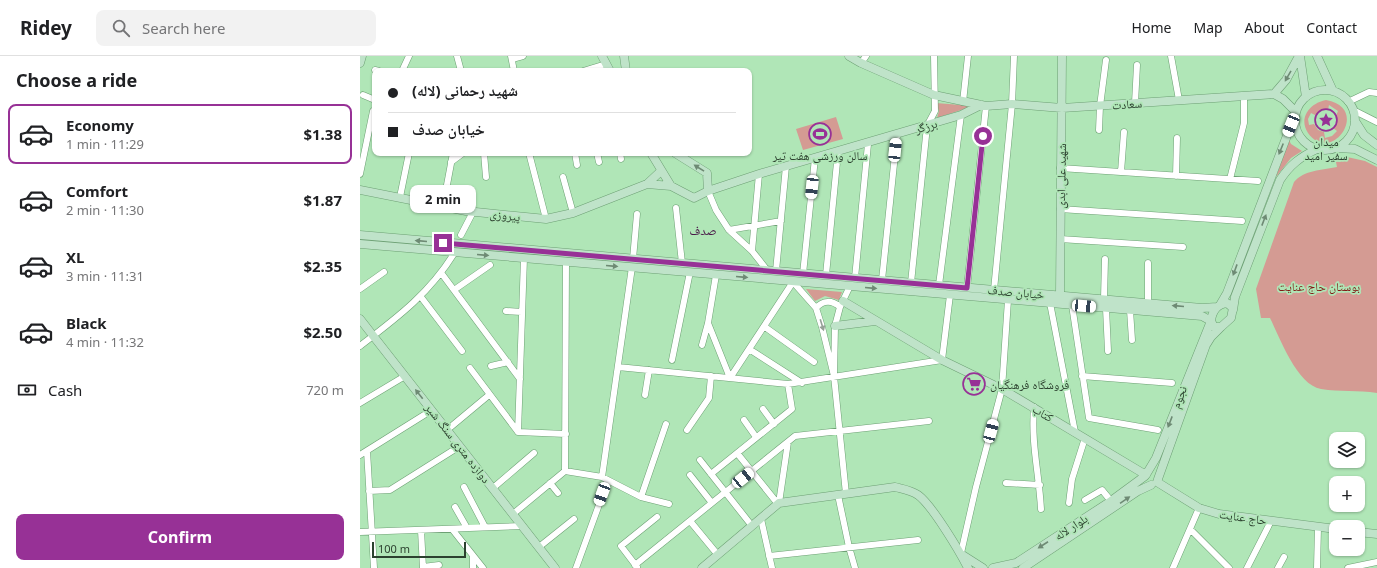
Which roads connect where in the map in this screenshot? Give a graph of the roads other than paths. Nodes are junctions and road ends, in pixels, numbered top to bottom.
1 (362, 56) edge
2 (409, 56) edge
3 (457, 56) edge
4 (523, 56) edge
5 (602, 56) edge
6 (624, 56) edge
7 (849, 56) edge
8 (866, 56) edge
9 (934, 56) edge
10 (968, 56) edge
11 (1014, 56) edge
12 (1062, 56) edge
13 (1171, 56) edge
14 (1299, 56) edge
15 (1316, 56) edge
16 (511, 57) edge
17 (1106, 60) dead end
18 (360, 63) edge
19 (861, 63) junction
20 (1137, 65) dead end
21 (403, 68) edge
22 (460, 68) edge
23 (513, 68) edge
24 (608, 68) edge
25 (626, 68) edge
26 (1333, 91) junction
27 (1377, 93) edge
28 (1274, 94) junction
29 (363, 95) dead end
30 (934, 95) junction
31 (1244, 96) junction
32 (1306, 97) junction
33 (372, 99) edge
34 (1179, 100) junction
35 (963, 102) junction
36 (1348, 102) junction
37 (1135, 103) junction
38 (1012, 104) junction
39 (984, 106) junction
40 (1100, 106) junction
41 (1062, 108) junction
42 (1353, 110) junction
43 (372, 111) dead end
44 (1296, 112) junction
45 (961, 115) junction
46 (1355, 119) junction
47 (1377, 122) edge
48 (927, 126) junction
49 (1100, 130) dead end
50 (1124, 132) dead end
51 (897, 135) junction
52 (1177, 138) dead end
53 (868, 144) junction
54 (1377, 145) edge
55 (1335, 148) junction
56 (1317, 150) junction
57 (838, 152) junction
58 (408, 156) edge
59 (453, 156) edge
60 (459, 156) edge
61 (484, 156) edge
62 (530, 156) edge
63 (575, 156) edge
64 (598, 156) edge
65 (652, 156) edge
66 (680, 156) edge
67 (815, 158) junction
68 (1377, 160) edge
69 (452, 162) junction
70 (599, 162) dead end
71 (576, 165) dead end
72 (786, 166) junction
73 (1060, 168) junction
74 (661, 171) junction
75 (1121, 172) junction
76 (360, 174) edge
77 (760, 174) junction
78 (1176, 176) junction
79 (486, 177) dead end
80 (563, 177) dead end
81 (1230, 179) junction
82 (1258, 181) dead end
83 (647, 184) junction
84 (671, 186) junction
85 (360, 190) edge
86 (708, 191) junction
87 (400, 197) junction
88 (442, 206) junction
89 (676, 208) dead end
90 (1060, 210) junction
91 (473, 212) junction
92 (573, 213) junction
93 (637, 214) dead end
94 (546, 219) junction
95 (781, 221) junction
96 (1242, 221) dead end
97 (754, 226) junction
98 (730, 230) junction
99 (461, 235) dead end
100 (360, 236) edge
101 (1060, 239) junction
102 (360, 244) edge
103 (1183, 247) dead end
104 (752, 251) junction
105 (455, 252) junction
106 (524, 258) junction
107 (1105, 259) dead end
108 (566, 262) junction
109 (633, 263) junction
110 (682, 263) junction
111 (1148, 263) dead end
112 (490, 265) dead end
113 (767, 270) junction
114 (776, 271) junction
115 (384, 272) dead end
116 (690, 272) junction
117 (442, 274) junction
118 (803, 274) junction
119 (716, 275) junction
120 (826, 275) junction
121 (855, 278) junction
122 (882, 280) junction
123 (793, 282) junction
124 (911, 283) junction
125 (939, 285) junction
126 (850, 286) junction
127 (967, 288) junction
128 (360, 289) edge
129 (454, 290) junction
130 (994, 290) junction
131 (950, 295) junction
132 (1060, 295) junction
133 (421, 297) junction
134 (1104, 299) junction
135 (1008, 300) junction
136 (1050, 303) junction
137 (1148, 303) junction
138 (842, 304) junction
139 (1072, 305) junction
140 (1218, 306) junction
141 (816, 308) junction
142 (1106, 308) junction
143 (1130, 310) junction
144 (1233, 310) junction
145 (506, 311) dead end
146 (522, 312) junction
147 (360, 319) edge
148 (875, 321) junction
149 (1211, 321) junction
150 (708, 323) junction
151 (835, 326) junction
152 (765, 327) junction
153 (1221, 327) junction
154 (373, 336) junction
155 (1132, 340) dead end
156 (702, 345) dead end
157 (360, 346) edge
158 (750, 349) junction
159 (462, 351) dead end
160 (1108, 351) dead end
161 (672, 360) dead end
162 (942, 360) junction
163 (508, 362) junction
164 (814, 362) dead end
165 (491, 366) dead end
166 (618, 367) junction
167 (470, 368) dead end
168 (650, 370) junction
169 (405, 376) junction
170 (711, 376) junction
171 (834, 376) junction
172 (1082, 376) junction
173 (730, 378) junction
174 (520, 379) junction
175 (802, 383) junction
176 (1172, 383) dead end
177 (788, 384) junction
178 (1002, 388) junction
179 (489, 395) junction
180 (645, 395) dead end
181 (360, 403) edge
182 (1034, 407) junction
183 (763, 409) dead end
184 (432, 410) junction
185 (744, 420) dead end
186 (930, 422) dead end
187 (666, 424) dead end
188 (774, 424) junction
189 (447, 430) junction
190 (688, 430) dead end
191 (1158, 430) dead end
192 (518, 432) junction
193 (1075, 432) junction
194 (839, 433) junction
195 (566, 434) junction
196 (756, 437) junction
197 (1085, 438) junction
198 (788, 442) junction
199 (460, 446) junction
200 (367, 451) junction
201 (534, 453) dead end
202 (737, 453) junction
203 (360, 455) edge
204 (700, 460) dead end
205 (565, 471) junction
206 (752, 471) junction
207 (711, 474) junction
208 (690, 475) dead end
209 (1146, 475) junction
210 (605, 478) junction
211 (1155, 482) junction
212 (550, 483) junction
213 (1006, 483) dead end
214 (1040, 485) junction
215 (464, 487) dead end
216 (493, 488) junction
217 (369, 491) junction
218 (726, 492) junction
219 (558, 493) dead end
220 (842, 495) junction
221 (641, 498) junction
222 (1085, 500) dead end
223 (1111, 501) junction
224 (712, 503) junction
225 (1069, 503) dead end
226 (669, 504) dead end
227 (779, 504) junction
228 (455, 507) dead end
229 (1199, 508) junction
230 (1041, 509) dead end
231 (513, 514) junction
232 (657, 517) dead end
233 (574, 519) dead end
234 (761, 519) junction
235 (690, 521) junction
236 (1271, 521) junction
237 (522, 526) junction
238 (752, 526) junction
239 (485, 527) junction
240 (1318, 527) junction
241 (467, 528) junction
242 (1329, 528) edge
243 (452, 529) junction
244 (1190, 529) junction
245 (421, 530) junction
246 (360, 532) edge
247 (372, 532) junction
248 (1365, 533) edge
249 (1377, 534) edge
250 (918, 540) dead end
251 (539, 547) junction
252 (849, 548) junction
253 (960, 553) junction
254 (472, 555) junction
255 (718, 555) junction
256 (769, 556) junction
257 (1284, 557) dead end
258 (1377, 562) edge
259 (439, 565) dead end
260 (423, 567) edge
261 (637, 567) edge
262 (374, 568) edge
263 (473, 568) edge
264 (483, 568) edge
265 (555, 568) edge
266 (576, 568) edge
267 (702, 568) edge
268 (772, 568) edge
269 (855, 568) edge
270 (968, 568) edge
271 (982, 568) edge
272 (986, 568) edge
273 (993, 568) edge
274 (1023, 568) edge
275 (1173, 568) edge
276 (1229, 568) edge
277 (1247, 568) edge
278 (1278, 568) edge
279 (1317, 568) edge
280 (1348, 568) edge

1 - 18 main road
2 - 21 street
3 - 22 street
4 - 16 street
5 - 24 main road
6 - 25 main road
7 - 19 main road
8 - 19 street
9 - 30 street
10 - 35 street
11 - 38 street
12 - 41 main road, شهید علی ابدی
13 - 34 street
14 -> 28 main road
14 - 32 main road
15 - 26 main road
16 - 23 street
17 - 40 street
19 - 30 main road
20 - 37 street
26 - 32 main road
26 - 36 main road
27 - 36 street
28 - 31 main road, سعادت
28 - 44 main road
29 - 33 street
30 - 35 main road
30 - 48 street
31 - 34 main road, سعادت
31 - 81 street
32 - 44 main road
34 - 37 main road, سعادت
35 - 39 main road
36 - 42 main road
37 - 40 main road, سعادت
38 - 39 main road, سعادت
38 - 41 main road, سعادت
38 - 130 street
39 - 45 main road, برزگر
39 - 127 street
40 - 41 main road, سعادت
40 - 49 street
41 - 73 main road, شهید علی ابدی
42 - 46 main road
42 - 47 street
43 - 76 street
44 - 56 main road
44 -> 140 main road
45 - 48 main road, برزگر
45 - 125 street
46 - 54 main road
46 - 55 main road
48 - 51 main road, برزگر
48 - 124 street
50 - 75 street
51 - 53 main road, برزگر
51 - 122 street
52 - 78 street
53 - 57 main road, برزگر
53 - 121 street
55 - 56 main road
55 - 68 main road
144 -> 56 main road
57 - 67 main road, برزگر
57 - 120 street
58 - 87 street
59 - 69 street
60 - 69 street
61 - 79 street
62 - 94 street
63 - 71 street
64 - 70 street
65 - 74 main road
86 -> 66 main road
67 - 72 main road, برزگر
67 - 118 street
69 - 88 street
72 - 77 main road, برزگر
72 - 95 street
73 - 75 street
73 - 90 main road, شهید علی ابدی
74 - 83 main road
74 - 84 main road
75 - 78 street
77 - 86 main road, برزگر
77 - 97 street
78 - 81 street
80 - 92 street
81 - 82 street
83 - 84 main road
83 - 92 main road, پیروزی
84 - 86 main road, برزگر
85 - 87 main road, پیروزی
86 - 98 street
87 - 88 main road, پیروزی
88 - 91 main road, پیروزی
89 - 110 street
90 - 96 street
90 - 101 main road, شهید علی ابدی
91 - 94 main road, پیروزی
91 - 99 street
92 - 94 main road, پیروزی
93 - 109 street
95 - 97 street
95 - 114 street
97 - 98 street
97 - 104 street
98 - 104 street
109 -> 100 main road, خیابان صدف
101 - 103 street
101 - 132 main road, شهید علی ابدی
102 - 105 main road, خیابان صدف
104 - 113 street
105 -> 106 main road, خیابان صدف
105 - 117 street
106 - 108 main road, خیابان صدف
106 - 146 street
107 - 134 street
108 -> 109 main road, خیابان صدف
108 - 195 street
109 - 110 main road, خیابان صدف
109 - 116 main road, خیابان صدف
109 - 166 street
110 - 113 main road, خیابان صدف
111 - 137 street
112 - 129 street
113 - 114 main road, خیابان صدف
114 - 118 main road, خیابان صدف
115 - 128 street
116 - 119 main road, خیابان صدف
116 - 161 street
117 - 129 street
117 - 133 street
118 - 120 main road, خیابان صدف
119 -> 123 main road, خیابان صدف
119 - 150 street
120 - 121 main road, خیابان صدف
121 - 122 main road, خیابان صدف
122 - 124 main road, خیابان صدف
123 - 126 main road, خیابان صدف
123 - 141 street
123 - 152 street
124 - 125 main road, خیابان صدف
125 - 127 main road, خیابان صدف
126 -> 131 main road, خیابان صدف
126 - 138 street
127 - 130 main road, خیابان صدف
129 - 163 street
130 - 132 main road, خیابان صدف
131 - 135 main road, خیابان صدف
131 - 162 street
132 - 134 main road, خیابان صدف
133 - 154 street
133 - 159 street
134 - 137 main road, خیابان صدف
135 - 136 main road, خیابان صدف
135 - 178 street
136 - 139 main road, خیابان صدف
136 - 193 street
140 -> 137 main road, خیابان صدف
138 - 141 street
138 - 148 main road, کتاب
138 - 151 street
139 - 142 main road, خیابان صدف
139 - 172 street
140 - 144 main road, خیابان صدف
140 - 149 main road, نجوم
141 -> 171 street
142 - 143 main road, خیابان صدف
142 - 160 street
143 - 149 main road, خیابان صدف
143 - 155 street
144 - 153 main road, نجوم
145 - 146 street
146 - 174 street
147 - 154 main road, دوازده متری سنگ شیر
148 - 151 main road
148 - 162 main road, کتاب
149 - 153 main road, خیابان صدف
149 -> 209 main road, نجوم
150 - 156 street
150 - 173 street
151 - 171 street
152 - 158 street
152 - 164 street
153 - 211 main road, نجوم
154 - 157 street
154 - 169 main road, دوازده متری سنگ شیر
158 - 173 street
158 - 175 street
162 - 171 street
162 - 178 main road, کتاب
163 - 165 street
163 - 174 street
166 - 168 street
166 - 210 street
167 - 179 street
168 - 170 street
168 - 180 street
169 - 181 street
184 -> 169 main road, دوازده متری سنگ شیر
170 - 173 street
170 - 190 street
171 - 175 street
171 - 194 street
172 - 176 street
172 - 191 street
173 - 177 street
174 - 192 street
175 - 177 street
177 - 188 street
178 - 182 main road, کتاب
178 - 253 street
179 - 189 street
179 - 192 street
182 - 193 main road, کتاب
182 - 214 street
183 - 188 street
184 - 189 main road, دوازده متری سنگ شیر
184 - 200 street
185 - 196 street
186 - 194 street
187 - 221 street
188 - 196 street
189 - 199 main road, دوازده متری سنگ شیر
192 - 195 street
193 - 197 main road, کتاب
194 - 198 street
194 - 220 street
195 - 205 street
196 - 202 street
197 - 209 main road, کتاب
197 - 225 street
198 - 206 street
198 - 227 street
199 - 216 main road, دوازده متری سنگ شیر
199 - 217 street
200 - 203 street
200 - 217 street
201 - 216 street
202 - 206 street
202 - 207 street
204 - 207 street
205 - 210 street
205 - 212 street
206 - 218 street
206 - 227 street
207 - 218 street
208 - 224 street
209 - 211 main road
209 - 223 main road, بلوار لاله
210 - 221 street
210 - 266 street
211 - 229 main road, حاج عنایت
274 -> 211 main road, بلوار لاله
212 - 219 street
212 - 231 street
213 - 214 street
214 - 230 street
215 - 239 street
216 - 231 main road, دوازده متری سنگ شیر
217 - 247 street
218 - 224 street
218 - 238 street
220 - 227 main road
220 - 252 street
220 - 253 main road
221 - 226 street
222 - 223 street
223 -> 273 main road, بلوار لاله
224 - 235 street
227 - 234 main road
228 - 241 street
229 - 236 main road, حاج عنایت
229 - 244 street
231 - 237 main road, دوازده متری سنگ شیر
232 - 261 street
233 - 251 street
234 - 238 main road
234 - 256 street
235 - 255 street
235 - 261 street
236 - 240 main road, حاج عنایت
236 - 277 street
237 - 239 street
237 - 251 main road, دوازده متری سنگ شیر
238 - 255 main road
239 - 241 street
240 - 242 main road, حاج عنایت
240 - 279 street
241 - 243 street
243 - 245 street
243 - 254 street
244 - 275 street
244 - 276 street
245 - 247 street
245 - 260 street
246 - 247 street
247 - 262 street
248 - 249 main road
250 - 252 street
251 - 265 main road, دوازده متری سنگ شیر
252 - 256 street
252 - 269 street
253 - 270 main road
253 - 271 main road
254 - 263 street
254 - 264 street
255 - 267 main road
256 - 268 street
257 - 278 street
258 - 280 street
259 - 260 street
272 - 273 main road, بلوار لاله

